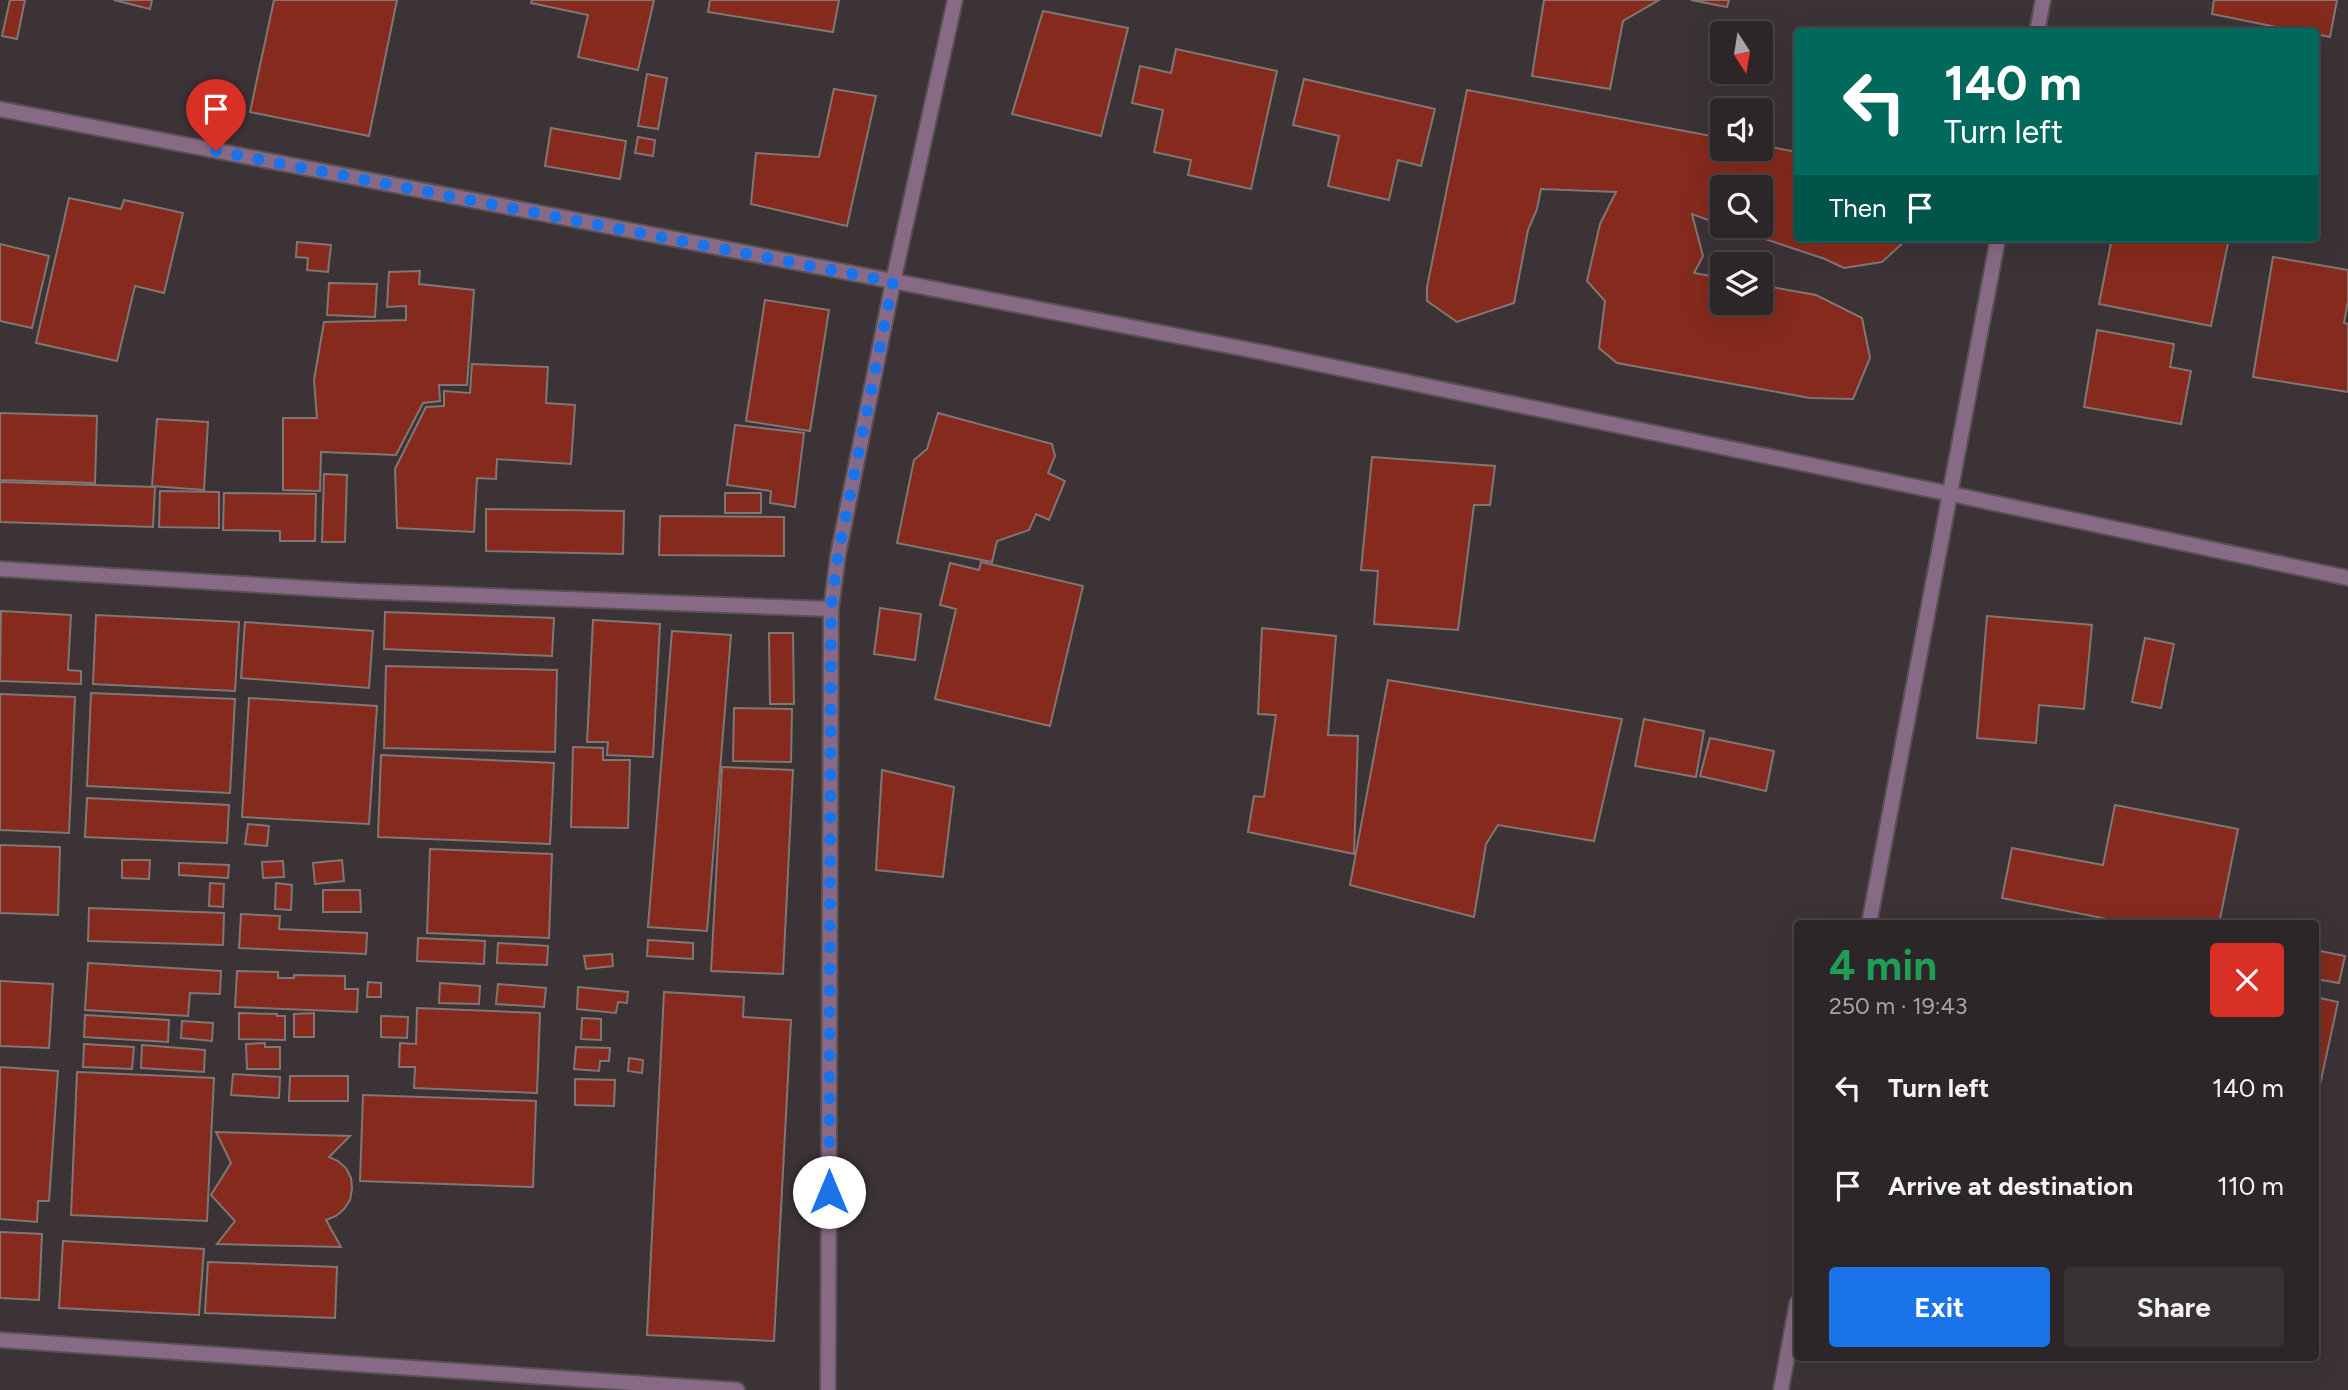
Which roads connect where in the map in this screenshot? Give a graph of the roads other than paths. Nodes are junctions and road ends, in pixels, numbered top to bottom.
1 (955, 0) edge
2 (2043, 0) edge
3 (2038, 28) edge
4 (0, 109) edge
5 (1997, 242) edge
6 (893, 282) junction
7 (1951, 494) junction
8 (0, 569) edge
9 (2348, 578) edge
10 (831, 609) junction
11 (1870, 920) edge
12 (1794, 1319) edge
13 (0, 1340) edge
14 (737, 1390) edge
15 (828, 1390) edge
16 (1781, 1390) edge

1 - 6 street
2 - 3 street
4 - 6 street
5 - 7 street
6 - 7 street
6 - 10 street
7 - 9 street
7 - 11 street
8 - 10 street
10 - 15 street
12 - 16 street
13 - 14 street

